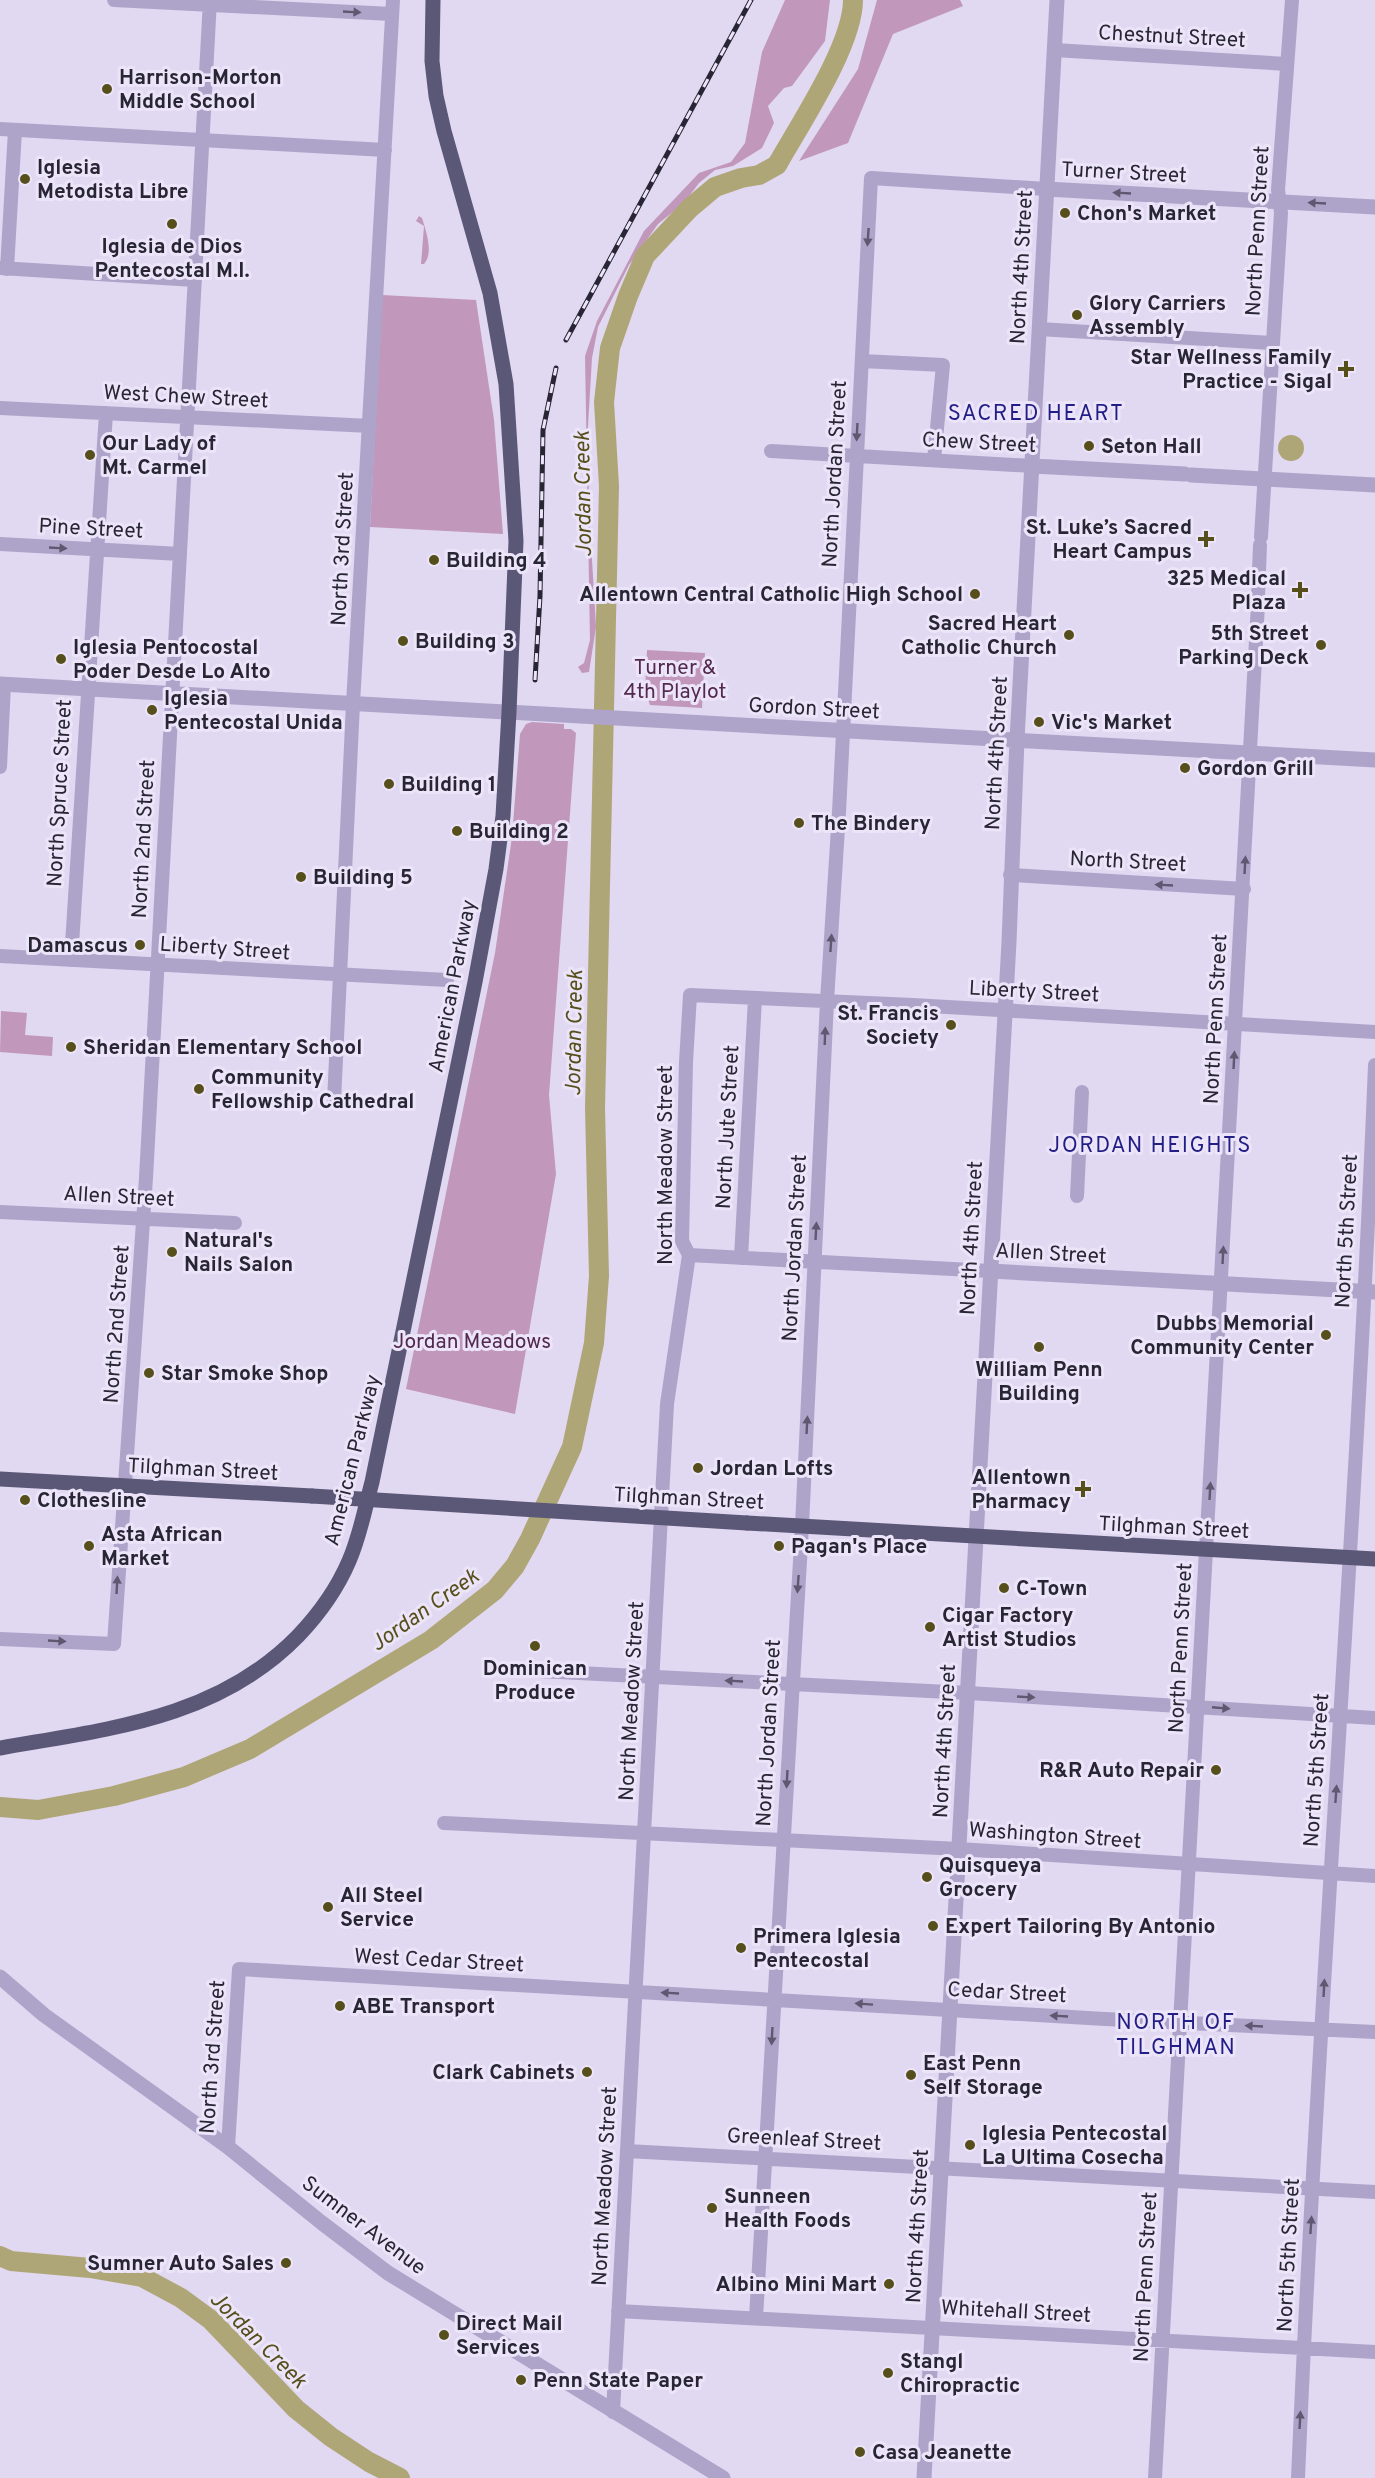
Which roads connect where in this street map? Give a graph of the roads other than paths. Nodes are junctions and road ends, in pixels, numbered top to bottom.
1 (114, 0) edge
2 (433, 0) edge
3 (1057, 0) edge
4 (1292, 0) edge
5 (209, 2) edge
6 (392, 7) edge
7 (1054, 50) junction
8 (1287, 64) junction
9 (0, 129) edge
10 (15, 130) junction
11 (202, 140) junction
12 (385, 150) junction
13 (872, 178) joint
14 (1046, 189) junction
15 (1280, 201) junction
16 (1375, 207) edge
17 (4, 268) edge
18 (195, 280) junction
19 (1039, 328) junction
20 (1272, 343) junction
21 (862, 361) junction
22 (0, 408) edge
23 (106, 413) junction
24 (187, 417) junction
25 (370, 426) junction
26 (771, 451) dead end
27 (856, 456) junction
28 (934, 460) junction
29 (1033, 466) junction
30 (1264, 479) junction
31 (1375, 485) edge
32 (0, 544) edge
33 (97, 550) junction
34 (180, 554) junction
35 (2, 684) edge
36 (87, 689) junction
37 (172, 695) junction
38 (353, 704) junction
39 (509, 712) junction
40 (842, 730) junction
41 (1017, 740) junction
42 (1251, 754) junction
43 (1375, 760) edge
44 (0, 767) edge
45 (1010, 876) junction
46 (1244, 889) junction
47 (0, 956) edge
48 (71, 960) junction
49 (158, 965) junction
50 (340, 976) junction
51 (447, 980) dead end
52 (690, 995) joint
53 (755, 998) junction
54 (827, 1001) junction
55 (1003, 1010) junction
56 (1236, 1024) junction
57 (1375, 1032) edge
58 (1375, 1065) edge
59 (1082, 1092) dead end
60 (334, 1101) dead end
61 (1077, 1196) dead end
62 (0, 1212) edge
63 (144, 1219) junction
64 (235, 1223) dead end
65 (689, 1255) junction
66 (741, 1258) junction
67 (814, 1262) junction
68 (990, 1271) junction
69 (1222, 1283) junction
70 (1369, 1292) edge
71 (0, 1479) edge
72 (124, 1486) junction
73 (802, 1526) junction
74 (976, 1536) junction
75 (1207, 1550) junction
76 (1349, 1557) junction
77 (1375, 1559) edge
78 (0, 1639) edge
79 (520, 1670) dead end
80 (653, 1676) junction
81 (792, 1684) junction
82 (968, 1693) junction
83 (1198, 1706) junction
84 (1341, 1716) junction
85 (1375, 1718) edge
86 (0, 1748) edge
87 (444, 1823) dead end
88 (644, 1833) junction
89 (783, 1840) junction
90 (959, 1850) junction
91 (1189, 1865) junction
92 (1331, 1874) junction
93 (1375, 1876) edge
94 (239, 1969) joint
95 (0, 1977) edge
96 (636, 1992) junction
97 (774, 1999) junction
98 (950, 2009) junction
99 (1180, 2022) junction
100 (1323, 2029) junction
101 (1375, 2032) edge
102 (228, 2147) junction
103 (627, 2151) junction
104 (765, 2158) junction
105 (941, 2168) junction
106 (1171, 2182) junction
107 (1313, 2189) junction
108 (1375, 2192) edge
109 (618, 2311) junction
110 (756, 2319) junction
111 (932, 2328) junction
112 (1162, 2340) junction
113 (1304, 2348) junction
114 (1375, 2352) edge
115 (613, 2412) junction
116 (723, 2478) edge
117 (924, 2478) edge
118 (1155, 2478) edge
119 (1298, 2478) edge

1 - 5 street
2 - 39 main road, American Parkway
3 - 7 street, North 4th Street
4 - 8 street, North Penn Street
5 -> 6 street
5 - 11 street, North 2nd Street
6 - 12 street, North 3rd Street
7 - 8 street, Chestnut Street
7 - 14 street, North 4th Street
8 - 15 street, North Penn Street
9 - 10 street
10 - 11 street
10 - 17 street
11 - 12 street
11 - 18 street, North 2nd Street
12 - 25 street, North 3rd Street
13 - 14 street, Turner Street
13 -> 21 street, North Jordan Street
15 -> 14 street, Turner Street
14 - 19 street, North 4th Street
16 -> 15 street, Turner Street
15 - 20 street, North Penn Street
17 - 18 street
18 - 24 street, North 2nd Street
19 - 20 street
19 - 29 street, North 4th Street
20 - 30 street, North Penn Street
21 -> 27 street, North Jordan Street
21 - 28 street
22 - 23 street, West Chew Street
23 - 24 street, West Chew Street
23 - 33 street, North Spruce Street
24 - 25 street, West Chew Street
24 - 34 street, North 2nd Street
25 - 38 street, North 3rd Street
26 - 27 street, Chew Street
27 - 28 street, Chew Street
27 - 40 street, North Jordan Street
28 - 29 street, Chew Street
29 - 30 street, Chew Street
29 - 41 street, North 4th Street
30 - 31 street, Chew Street
30 - 42 street, North Penn Street
32 -> 33 street, Pine Street
33 - 34 street, Pine Street
33 - 36 street, North Spruce Street
34 - 37 street, North 2nd Street
35 - 36 street, Gordon Street
35 - 44 street
36 - 37 street, Gordon Street
36 - 48 street, North Spruce Street
37 - 38 street, Gordon Street
37 - 49 street, North 2nd Street
38 - 39 street, Gordon Street
38 - 50 street, North 3rd Street
39 - 40 street, Gordon Street
39 - 86 main road, American Parkway
40 - 41 street, Gordon Street
54 -> 40 street, North Jordan Street
41 - 42 street, Gordon Street
41 - 45 street, North 4th Street
42 - 43 street, Gordon Street
46 -> 42 street, North Penn Street
46 -> 45 street, North Street
45 - 55 street, North 4th Street
46 - 56 street, North Penn Street
47 - 48 street, Liberty Street
48 - 49 street, Liberty Street
49 - 50 street, Liberty Street
49 - 63 street, North 2nd Street
50 - 51 street, Liberty Street
50 - 60 street, North 3rd Street
52 - 53 street, Liberty Street
52 - 65 street, North Meadow Street
53 - 54 street, Liberty Street
53 - 66 street, North Jute Street
54 - 55 street, Liberty Street
67 -> 54 street, North Jordan Street
55 - 56 street, Liberty Street
55 - 68 street, North 4th Street
56 - 57 street, Liberty Street
69 -> 56 street, North Penn Street
58 - 70 street, North 5th Street
59 - 61 street
62 - 63 street, Allen Street
63 - 64 street, Allen Street
63 - 72 street, North 2nd Street
65 - 66 street, Allen Street
65 - 80 street, North Meadow Street
66 - 67 street, Allen Street
67 - 68 street, Allen Street
73 -> 67 street, North Jordan Street
68 - 69 street, Allen Street
68 - 74 street, North 4th Street
69 - 70 street, Allen Street
75 -> 69 street, North Penn Street
70 - 76 street, North 5th Street
71 - 72 main road, Tilghman Street
72 - 73 main road, Tilghman Street, bridge
78 -> 72 street, North 2nd Street
73 - 74 main road, Tilghman Street
73 -> 81 street, North Jordan Street
74 - 75 main road, Tilghman Street
74 - 82 street, North 4th Street
75 - 76 main road, Tilghman Street
75 - 83 street, North Penn Street
76 - 77 main road, Tilghman Street
76 - 84 street, North 5th Street
79 - 80 street
81 -> 80 street
80 - 88 street, North Meadow Street
81 - 82 street
81 -> 89 street, North Jordan Street
82 -> 83 street
82 - 90 street, North 4th Street
83 -> 84 street
83 - 91 street, North Penn Street
84 - 85 street
92 -> 84 street, North 5th Street
87 - 88 street, Washington Street
88 - 89 street, Washington Street
88 - 96 street, North Meadow Street
89 - 90 street, Washington Street
89 - 97 street, North Jordan Street
90 - 91 street, Washington Street
90 - 98 street, North 4th Street
91 - 92 street, Washington Street
91 - 99 street, North Penn Street
92 - 93 street, Washington Street
100 -> 92 street, North 5th Street
94 - 96 street, West Cedar Street
94 - 102 street, North 3rd Street
95 - 102 street, Sumner Avenue
97 -> 96 street, Cedar Street
96 - 103 street, North Meadow Street
98 -> 97 street, Cedar Street
97 -> 104 street, North Jordan Street
99 -> 98 street, Cedar Street
98 - 105 street, North 4th Street
100 -> 99 street, Cedar Street
99 - 106 street, North Penn Street
100 - 101 street, Cedar Street
100 - 107 street, North 5th Street
102 - 115 street, Sumner Avenue
103 - 104 street, Greenleaf Street
103 - 109 street, North Meadow Street
104 - 105 street, Greenleaf Street
104 - 110 street, North Jordan Street
105 - 106 street, Greenleaf Street
105 - 111 street, North 4th Street
106 - 107 street, Greenleaf Street
106 - 112 street, North Penn Street
107 - 108 street, Greenleaf Street
113 -> 107 street, North 5th Street
109 - 110 street, Whitehall Street
109 - 115 street, North Meadow Street
110 - 111 street, Whitehall Street
111 - 112 street, Whitehall Street
111 - 117 street, North 4th Street
112 - 113 street, Whitehall Street
112 - 118 street, North Penn Street
113 - 114 street, Whitehall Street
119 -> 113 street, North 5th Street
115 - 116 street, Sumner Avenue

